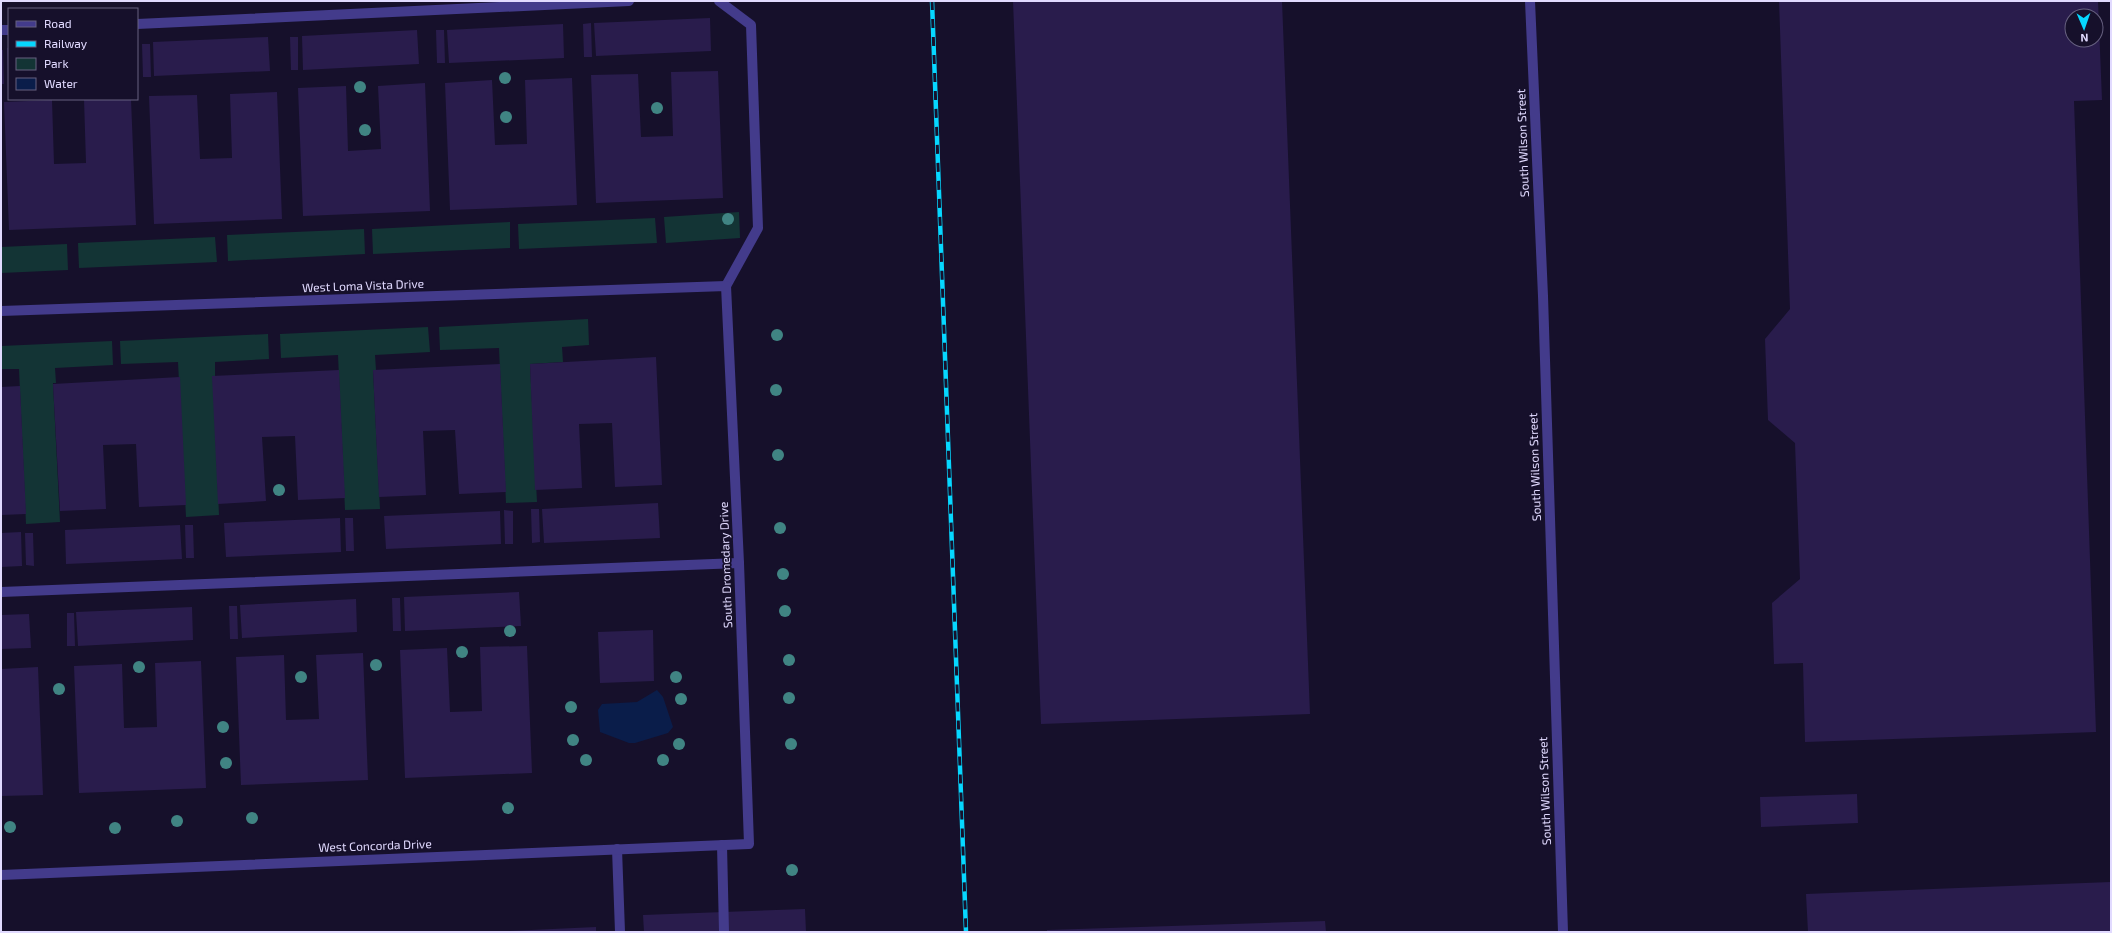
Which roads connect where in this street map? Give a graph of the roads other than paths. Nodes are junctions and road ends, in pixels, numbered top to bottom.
1 (629, 1) edge
2 (719, 1) edge
3 (1530, 1) edge
4 (138, 24) edge
5 (726, 286) junction
6 (1, 311) edge
7 (740, 563) junction
8 (1, 592) edge
9 (749, 844) joint
10 (722, 845) junction
11 (617, 849) junction
12 (1, 875) edge
13 (620, 932) edge
14 (724, 932) edge
15 (1563, 932) edge

1 - 4 street
2 - 5 street
3 - 15 street, South Wilson Street
5 - 6 street, West Loma Vista Drive
5 - 7 street, South Dromedary Drive
7 - 8 street
7 - 9 street, South Dromedary Drive
9 - 10 street, West Concorda Drive
10 - 11 street, West Concorda Drive
10 - 14 street
11 - 12 street, West Concorda Drive
11 - 13 street

